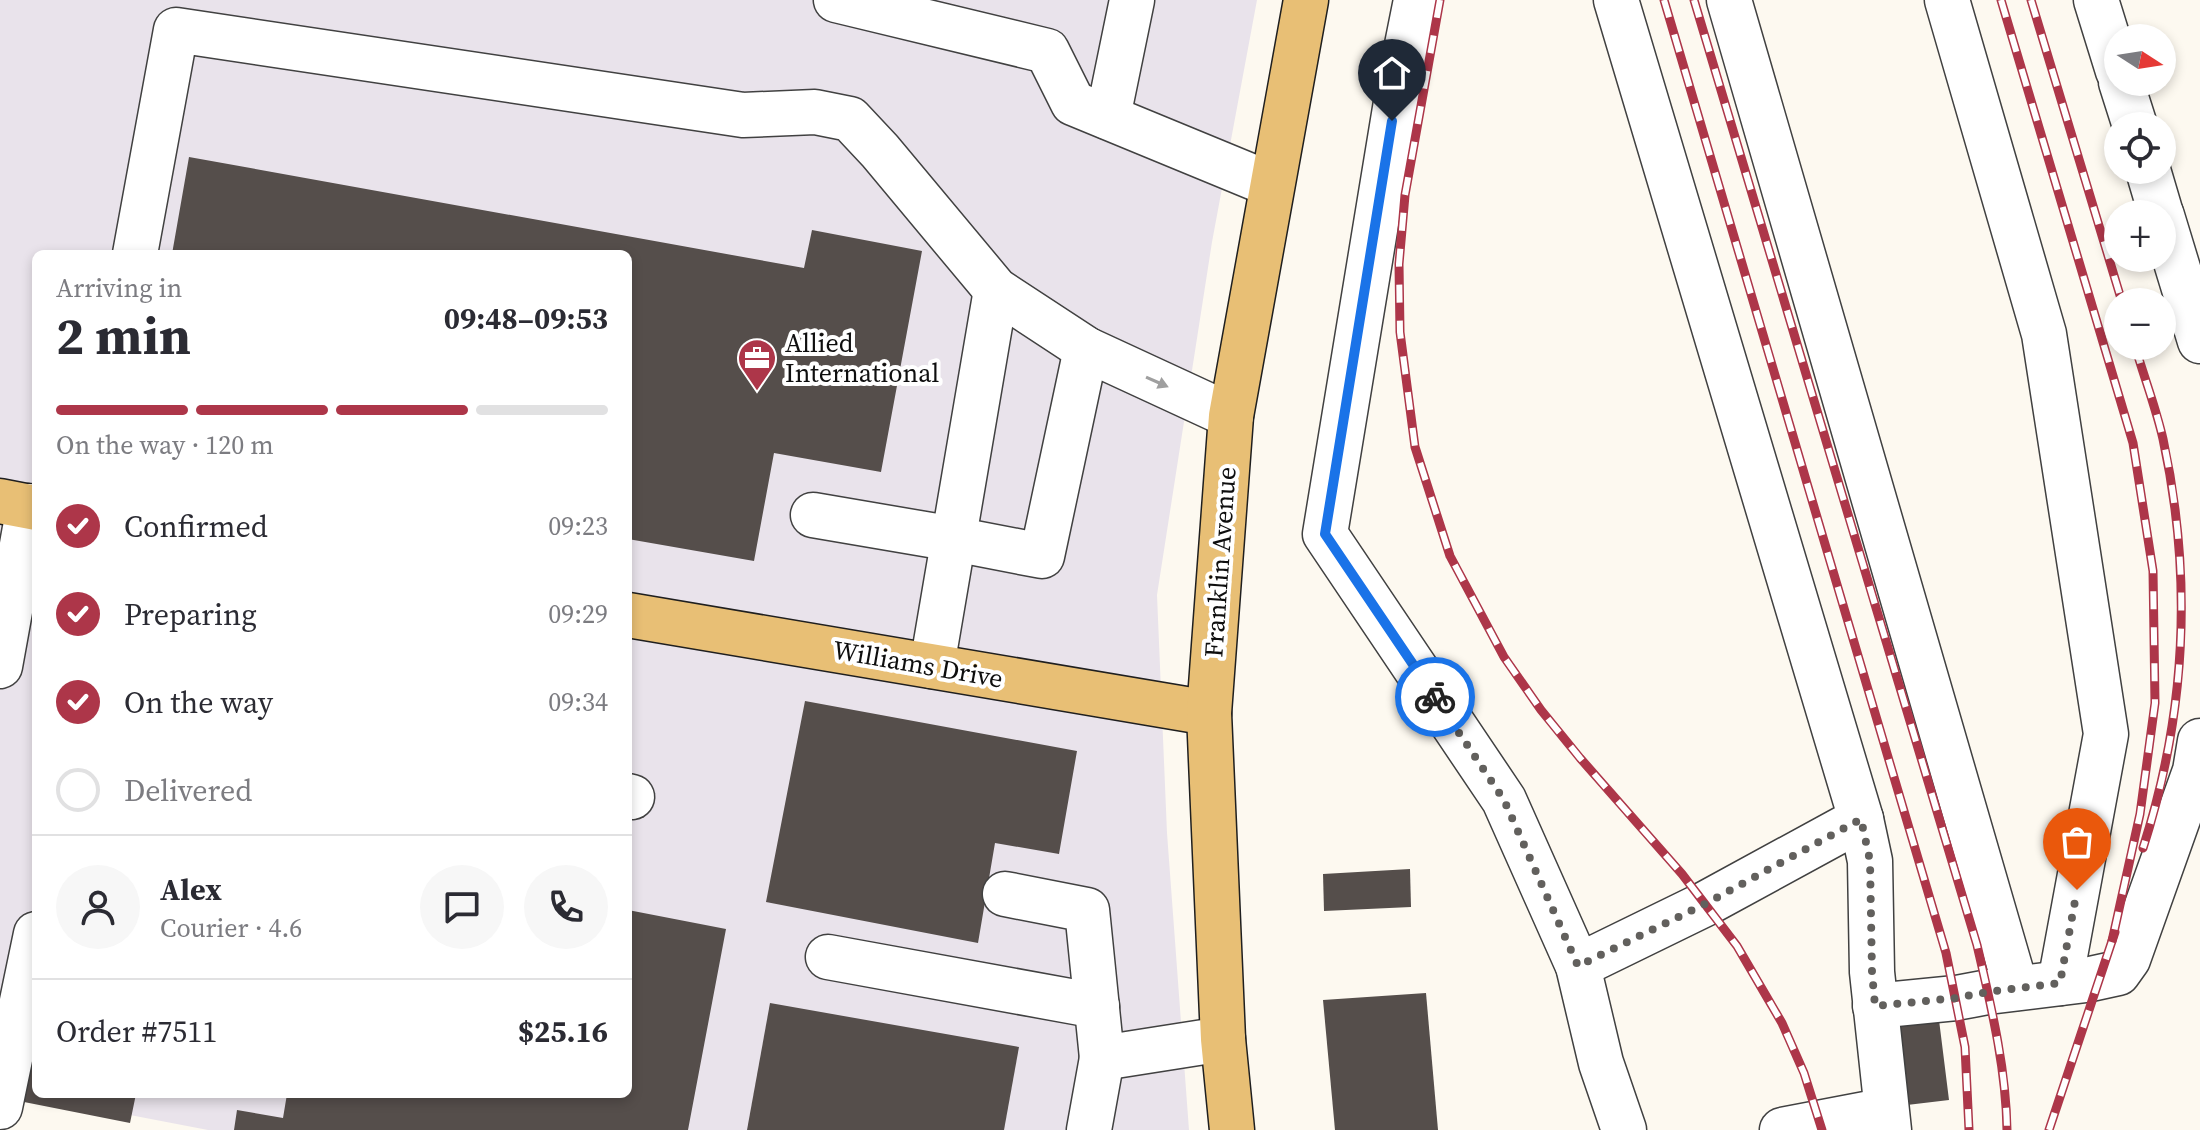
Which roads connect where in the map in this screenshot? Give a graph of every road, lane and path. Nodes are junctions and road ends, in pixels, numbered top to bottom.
1 (836, 0) edge
2 (1132, 0) edge
3 (1306, 0) edge
4 (1416, 0) edge
5 (1616, 0) edge
6 (1729, 0) edge
7 (1947, 0) edge
8 (2096, 0) edge
9 (2104, 26) edge
10 (1108, 117) junction
11 (1272, 185) junction
12 (136, 250) edge
13 (2176, 261) edge
14 (996, 290) junction
15 (2200, 341) edge
16 (1086, 349) junction
17 (1231, 416) junction
18 (22, 505) edge
19 (813, 515) dead end
20 (954, 539) junction
21 (632, 616) edge
22 (0, 666) edge
23 (932, 666) junction
24 (1209, 713) junction
25 (2200, 741) edge
26 (1861, 819) junction
27 (1005, 894) dead end
28 (32, 953) edge
29 (828, 957) dead end
30 (1578, 966) junction
31 (2060, 983) junction
32 (2016, 988) junction
33 (1097, 1006) junction
34 (1875, 1006) junction
35 (1223, 1039) junction
36 (1102, 1058) junction
37 (0, 1107) edge
38 (1887, 1120) edge
39 (1089, 1130) edge
40 (1232, 1130) edge
41 (1624, 1130) edge
42 (1782, 1130) edge

1 - 10 lane
2 - 10 lane
3 - 11 main road, Franklin Avenue
4 - 30 lane
5 - 26 lane
6 - 32 lane
7 - 31 lane
8 - 9 lane
10 - 11 lane
11 - 17 main road, Franklin Avenue
12 - 14 lane
13 - 15 lane
14 - 16 lane
14 - 20 lane
16 -> 17 lane
16 - 20 lane
17 - 24 main road, Franklin Avenue
18 - 22 lane
19 - 20 lane
20 - 23 lane
21 - 23 main road, Williams Drive
23 - 24 main road, Williams Drive
24 - 35 main road, Franklin Avenue
25 - 31 lane
26 - 30 lane
26 - 34 lane
27 - 33 lane
28 - 37 lane
29 - 33 lane
30 - 41 lane
31 - 32 lane
32 - 34 lane
33 - 36 lane
34 - 38 lane
35 - 36 lane
35 - 40 main road, Franklin Avenue
36 - 39 lane
38 - 42 lane

